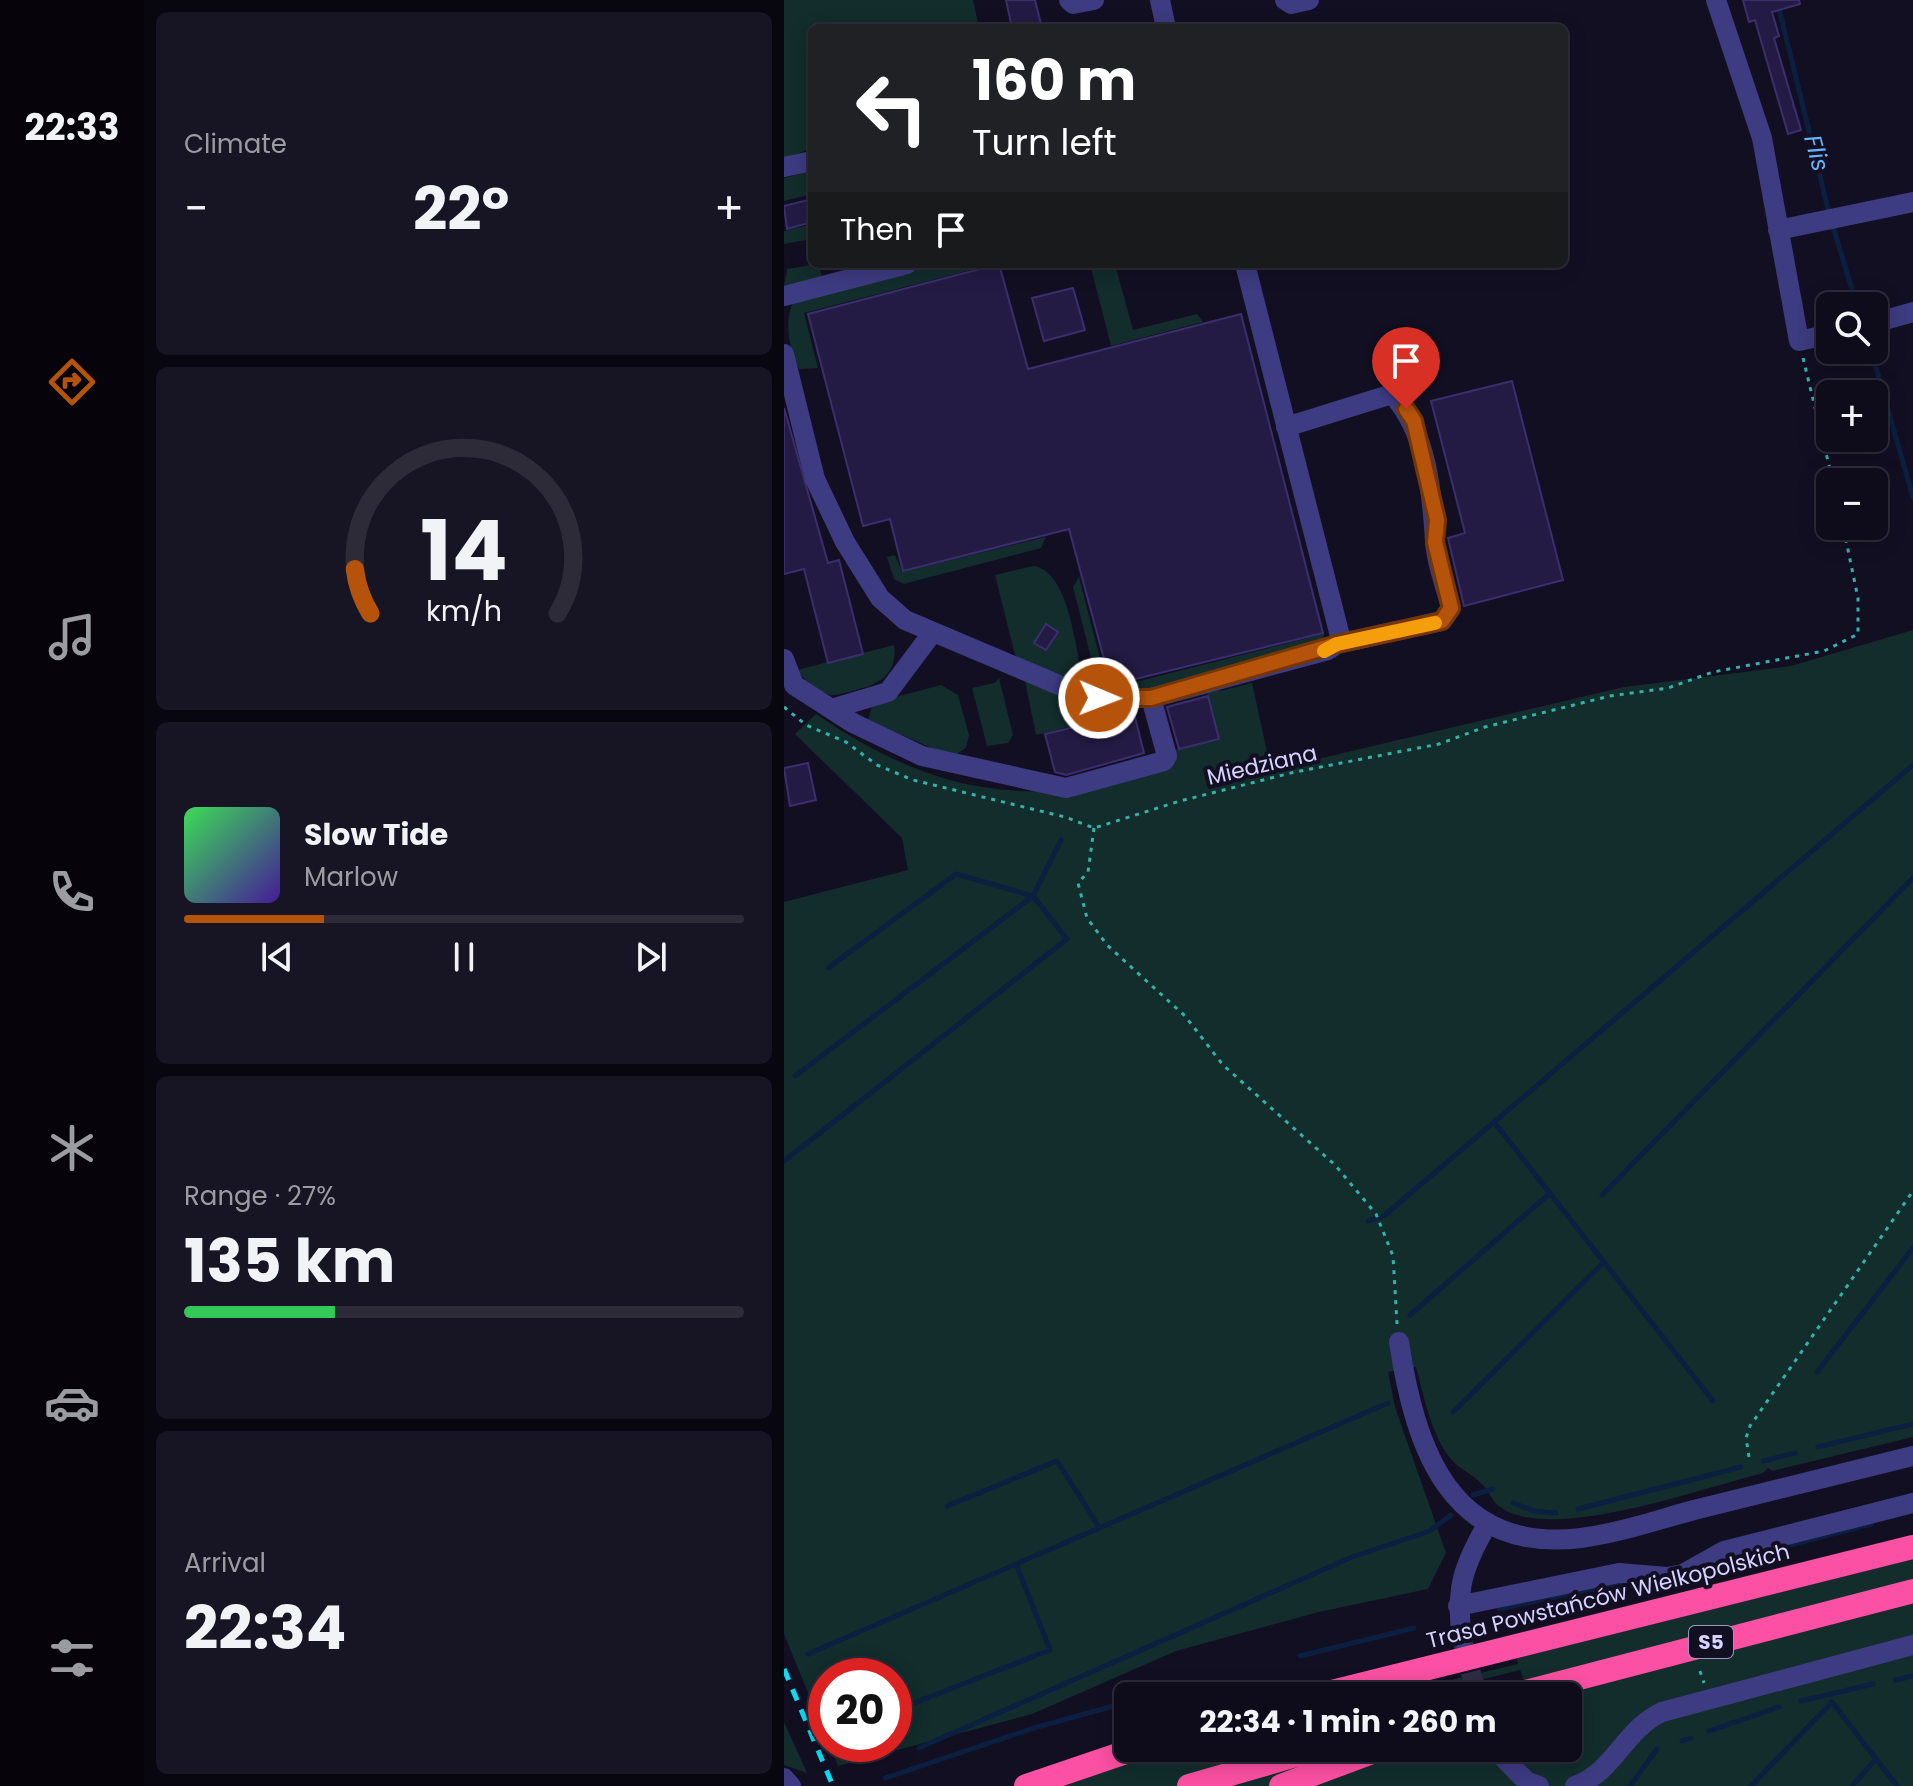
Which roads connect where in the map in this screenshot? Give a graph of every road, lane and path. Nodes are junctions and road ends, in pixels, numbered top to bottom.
1 (1069, 0) edge
2 (1094, 0) edge
3 (1160, 0) edge
4 (1285, 0) edge
5 (1309, 0) edge
6 (1716, 0) edge
7 (1165, 24) edge
8 (808, 162) edge
9 (784, 167) edge
10 (1913, 202) edge
11 (1778, 230) junction
12 (892, 268) edge
13 (1246, 268) edge
14 (784, 296) edge
15 (1913, 312) edge
16 (1888, 319) edge
17 (1816, 337) edge
18 (1799, 341) junction
19 (784, 354) edge
20 (1286, 427) junction
21 (1830, 468) edge
22 (1846, 540) edge
23 (933, 632) junction
24 (1337, 644) junction
25 (786, 670) edge
26 (1151, 698) junction
27 (831, 709) junction
28 (1913, 1191) edge
29 (1399, 1342) joint
30 (1913, 1456) edge
31 (1749, 1457) dead end
32 (1913, 1503) edge
33 (1488, 1523) junction
34 (1913, 1547) edge
35 (1913, 1591) edge
36 (1458, 1606) junction
37 (1462, 1639) tunnel mouth
38 (1913, 1645) edge
39 (1700, 1671) dead end
40 (1372, 1682) edge
41 (1564, 1682) edge
42 (1704, 1685) dead end
43 (1114, 1756) edge
44 (1272, 1762) edge
45 (1345, 1762) edge
46 (1508, 1762) edge
47 (784, 1778) edge
48 (791, 1786) edge
49 (1026, 1786) edge
50 (1189, 1786) edge
51 (1281, 1786) edge
52 (1539, 1786) edge
53 (1575, 1786) edge

1 - 2 street
3 - 7 street
4 - 5 street
6 - 11 street
8 - 9 street
10 - 11 street
11 - 18 street
12 - 14 street
13 - 20 street
15 - 16 street
17 - 18 street
18 - 21 path
19 - 23 street
20 - 24 street
20 - 24 street
22 - 29 path, Miedziana
23 - 26 street
23 - 27 street
24 - 26 street
25 - 27 street
26 - 27 street
28 - 31 path
29 - 33 street
30 - 33 street
32 - 36 street
33 - 36 street
34 - 40 highway, Trasa Powstańców Wielkopolskich / S5
35 - 41 highway, S5
36 - 37 street
38 - 53 street
39 - 42 path
43 - 49 highway
44 - 50 highway
45 - 51 highway
46 - 52 street
47 - 48 street

